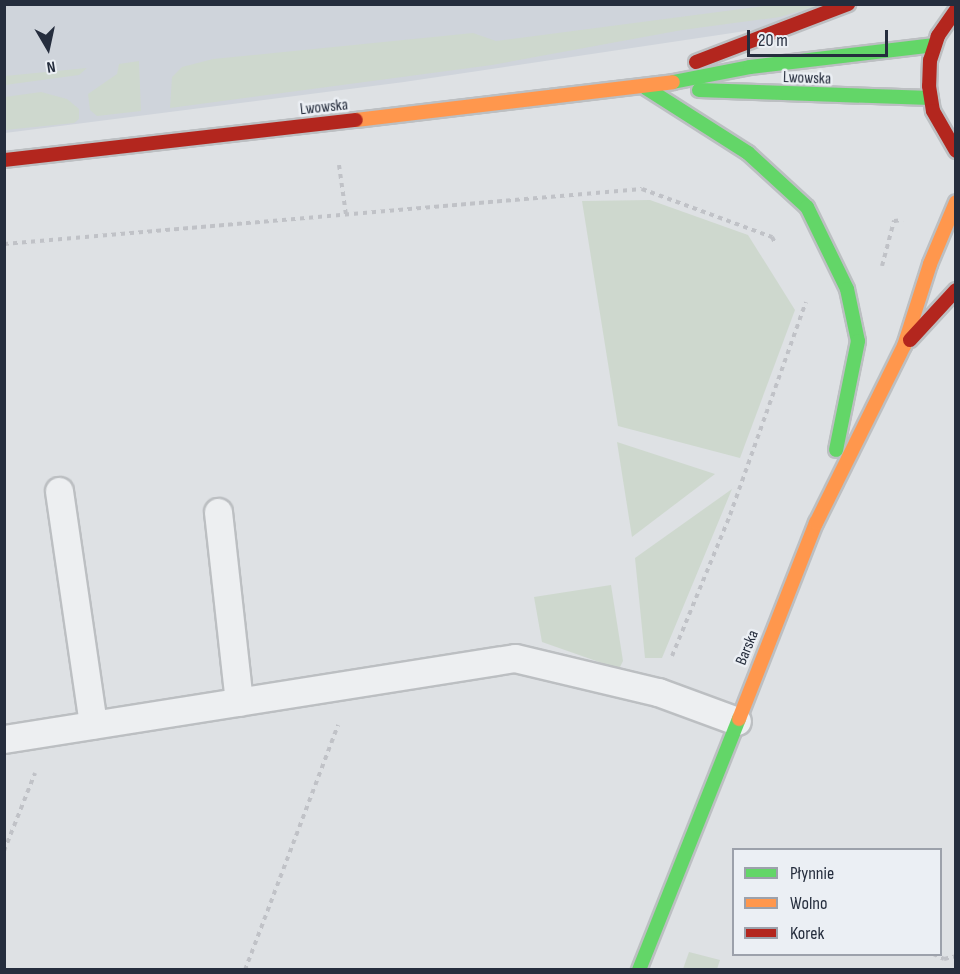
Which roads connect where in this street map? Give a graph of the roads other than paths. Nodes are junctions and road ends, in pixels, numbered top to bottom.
1 (848, 4) edge
2 (956, 10) edge
3 (935, 45) junction
4 (646, 88) junction
5 (931, 98) junction
6 (956, 151) edge
7 (4, 160) edge
8 (953, 207) edge
9 (956, 290) edge
10 (904, 346) junction
11 (59, 490) dead end
12 (218, 512) dead end
13 (816, 523) junction
14 (239, 702) junction
15 (737, 721) junction
16 (93, 725) junction
17 (4, 739) edge
18 (639, 969) edge

1 - 4 street
2 - 3 street
3 - 4 street, Lwowska
3 - 5 street
4 - 5 street, Lwowska
4 - 7 street, Lwowska
4 - 13 street
5 - 6 street
8 - 10 street, Barska
9 - 10 street, Barska
10 - 13 street, Barska
11 - 16 lane
12 - 14 lane
13 - 15 street, Barska
14 - 15 lane
14 - 16 lane
15 - 18 street, Barska
16 - 17 lane

